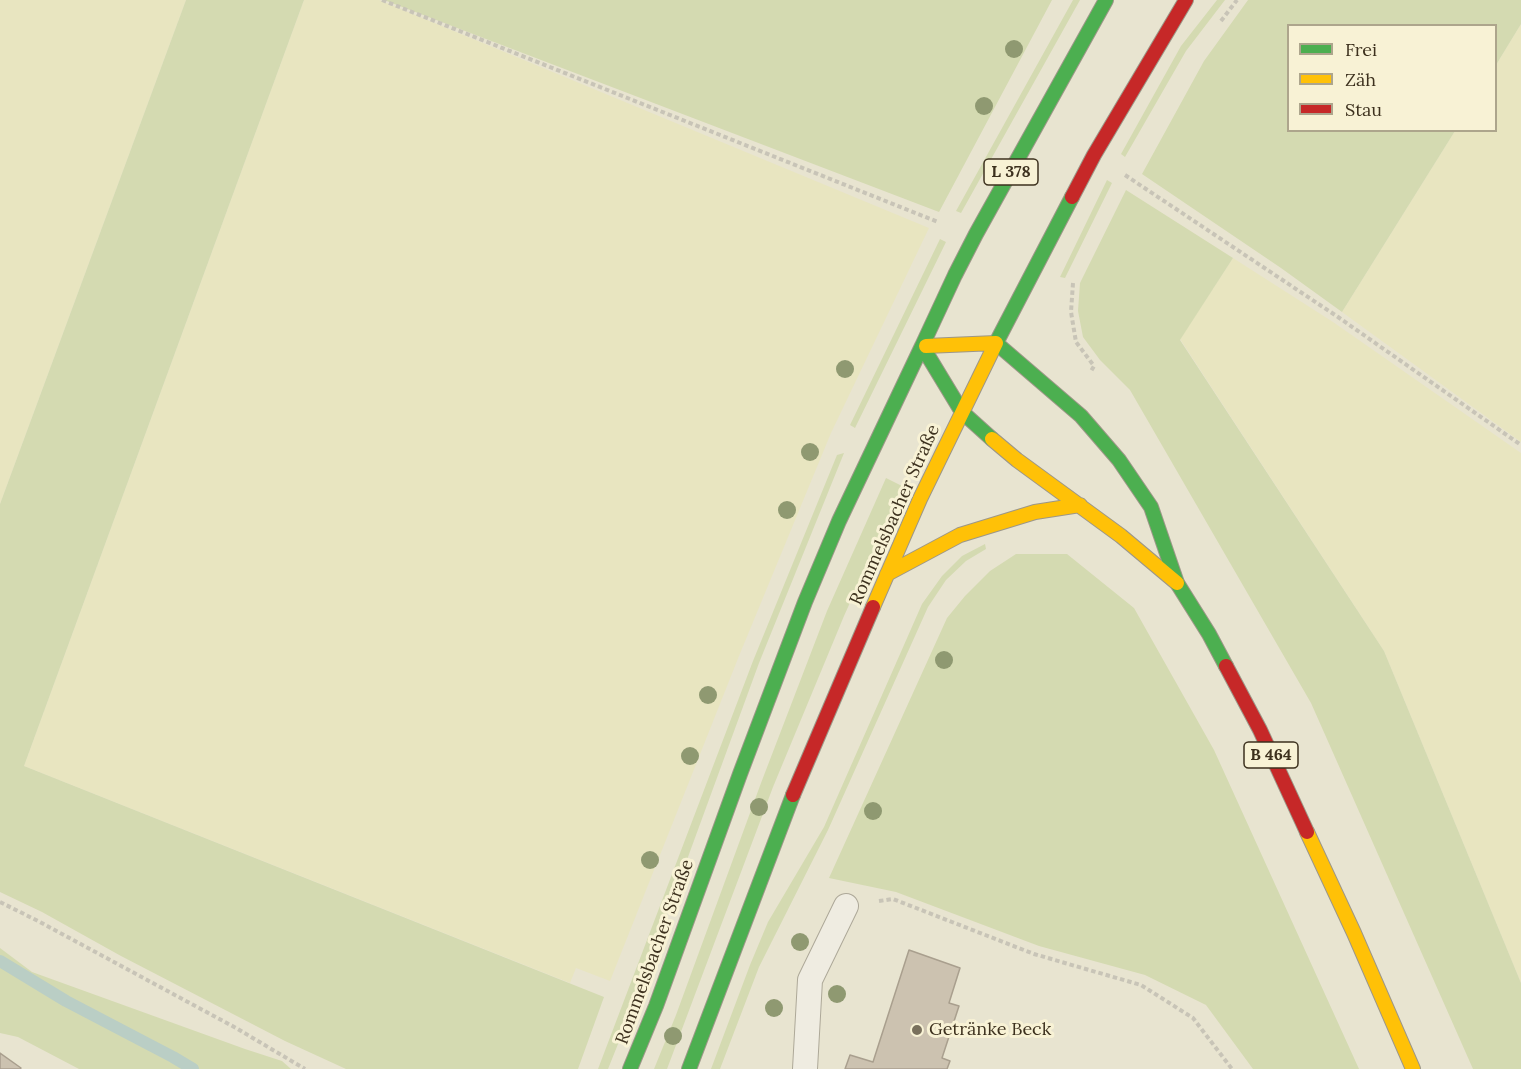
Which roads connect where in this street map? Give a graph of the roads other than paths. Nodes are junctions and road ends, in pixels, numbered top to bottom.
1 (1106, 0) edge
2 (1186, 0) edge
3 (996, 343) junction
4 (922, 346) junction
5 (962, 412) junction
6 (1080, 505) junction
7 (887, 574) junction
8 (1177, 583) junction
9 (846, 906) road end
10 (630, 1069) edge
11 (689, 1069) edge
12 (805, 1069) edge
13 (1413, 1069) edge

1 - 4 main road, Rommelsbacher Straße / L 378
2 - 3 main road, Rommelsbacher Straße
3 - 4 main road
3 - 5 main road, Rommelsbacher Straße
3 - 8 main road, B 464
4 - 5 main road, B 464
4 - 10 main road, Rommelsbacher Straße / L 378
5 - 6 main road, B 464
5 - 7 main road, Rommelsbacher Straße
6 - 7 main road
6 - 8 main road, B 464
7 - 11 main road, Rommelsbacher Straße
8 - 13 main road, B 464
9 - 12 lane

